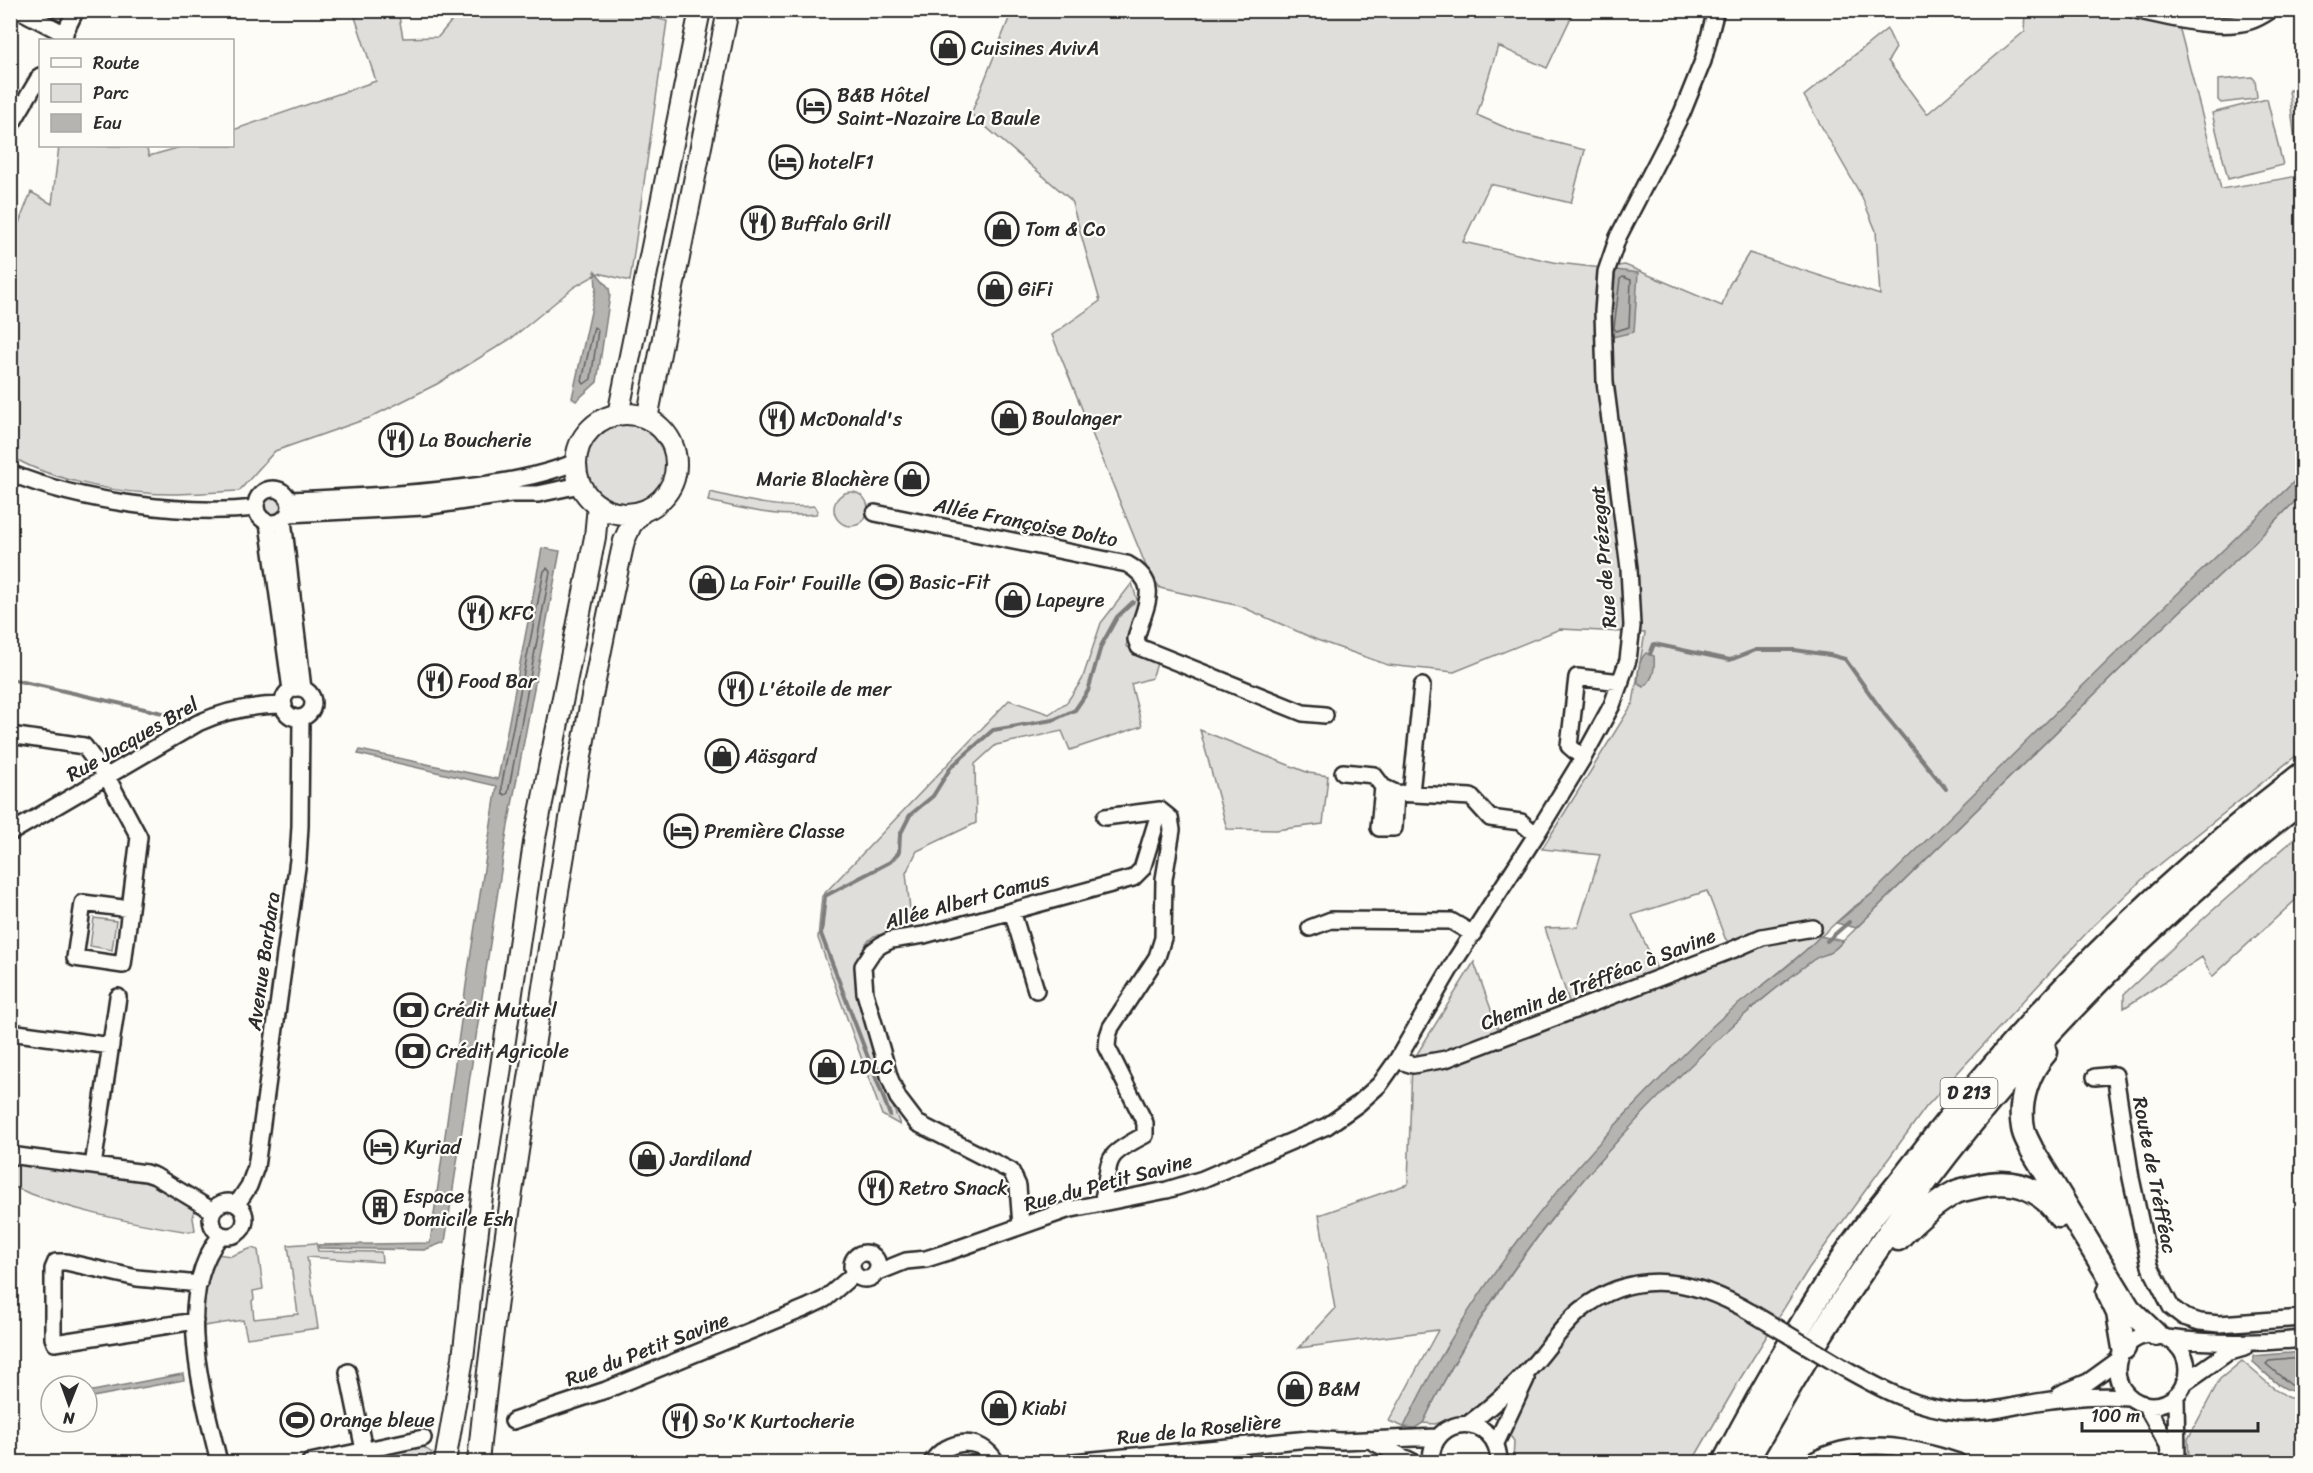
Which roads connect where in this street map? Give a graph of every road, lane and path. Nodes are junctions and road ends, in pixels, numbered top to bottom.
1 (19, 10) edge
2 (76, 10) edge
3 (700, 10) edge
4 (728, 10) edge
5 (1716, 10) edge
6 (2135, 10) edge
7 (2271, 10) edge
8 (2182, 15) edge
9 (63, 37) edge
10 (39, 78) edge
11 (10, 126) edge
12 (618, 415) junction
13 (647, 419) junction
14 (576, 462) junction
15 (10, 473) edge
16 (580, 485) junction
17 (598, 506) junction
18 (256, 508) junction
19 (643, 511) junction
20 (875, 513) dead end
21 (282, 514) junction
22 (1621, 682) junction
23 (1422, 686) dead end
24 (297, 689) junction
25 (284, 705) junction
26 (1325, 715) dead end
27 (301, 718) junction
28 (10, 735) edge
29 (1582, 758) junction
30 (1343, 772) dead end
31 (2302, 774) edge
32 (107, 777) junction
33 (1412, 793) junction
34 (2302, 800) edge
35 (1160, 810) junction
36 (1105, 817) dead end
37 (10, 833) edge
38 (1536, 835) junction
39 (130, 909) junction
40 (1012, 911) junction
41 (1310, 928) dead end
42 (1814, 928) dead end
43 (1473, 934) junction
44 (2123, 958) junction
45 (1036, 990) dead end
46 (118, 997) dead end
47 (10, 1032) edge
48 (111, 1046) junction
49 (1397, 1060) junction
50 (2095, 1077) dead end
51 (10, 1155) edge
52 (93, 1166) junction
53 (1102, 1203) junction
54 (237, 1204) junction
55 (213, 1211) junction
56 (1021, 1226) junction
57 (221, 1235) junction
58 (876, 1266) junction
59 (854, 1274) junction
60 (199, 1284) junction
61 (1845, 1298) junction
62 (2302, 1318) edge
63 (195, 1321) junction
64 (2161, 1336) junction
65 (2302, 1339) edge
66 (2258, 1343) junction
67 (2120, 1354) junction
68 (1533, 1366) junction
69 (1774, 1369) junction
70 (348, 1372) dead end
71 (2180, 1389) junction
72 (2129, 1397) junction
73 (2037, 1402) junction
74 (2145, 1404) junction
75 (513, 1421) dead end
76 (1468, 1424) junction
77 (1438, 1437) junction
78 (423, 1438) dead end
79 (1370, 1441) junction
80 (1329, 1442) junction
81 (1496, 1443) junction
82 (364, 1450) junction
83 (219, 1462) edge
84 (310, 1462) edge
85 (445, 1462) edge
86 (478, 1462) edge
87 (932, 1462) edge
88 (996, 1462) edge
89 (1073, 1462) edge
90 (1174, 1462) edge
91 (1413, 1462) edge
92 (1431, 1462) edge
93 (1499, 1462) edge
94 (1707, 1462) edge
95 (1724, 1462) edge
96 (1746, 1462) edge
97 (1811, 1462) edge
98 (1958, 1462) edge
99 (2170, 1462) edge
100 (2176, 1462) edge

1 - 9 street
2 - 9 street
3 - 12 main road
4 - 13 main road
5 - 22 street, Rue de Prézegat
6 - 8 street
7 - 8 street
10 - 11 street
12 - 13 main road
12 - 14 main road
13 - 19 main road
14 - 16 main road
14 - 21 street
15 - 18 street
16 - 17 main road
16 - 21 street
17 - 19 main road
17 - 85 main road
18 - 21 street
18 - 21 street
19 - 86 main road
20 - 26 street, Allée Françoise Dolto
21 - 24 street
22 - 29 street, Rue de Prézegat
22 - 29 street
23 - 33 street
24 - 25 street
24 - 27 street
25 - 27 street
25 - 32 street, Rue Jacques Brel
27 - 54 street, Avenue Barbara
28 - 32 street
29 - 38 street, Rue de Prézegat
30 - 33 street
31 - 69 highway, D 213
32 - 37 street, Rue Jacques Brel
32 - 39 street
33 - 38 street
34 - 44 highway, D 213
35 - 36 street
35 - 40 street, Allée Albert Camus
35 - 53 street
38 - 43 street, Rue de Prézegat
39 - 39 street
40 - 45 street
40 - 56 street, Allée Albert Camus
41 - 43 street
42 - 49 street, Chemin de Tréfféac à Savine
43 - 49 street, Rue de Prézegat
44 - 61 highway, D 213
44 - 64 highway
46 - 48 street
47 - 48 street
48 - 52 street
49 - 53 street, Rue du Petit Savine
50 - 62 street, Route de Tréfféac
51 - 52 street
52 - 55 street
53 - 56 street, Rue du Petit Savine
54 - 55 street
54 - 57 street
55 - 57 street
56 - 58 street, Rue du Petit Savine
57 - 60 street
58 - 59 street, Rue du Petit Savine
58 - 59 street, Rue du Petit Savine
59 - 75 street, Rue du Petit Savine
60 - 63 street
60 - 63 street
61 - 67 highway
61 - 96 highway, D 213
63 - 83 street
64 - 66 street
64 - 67 street
64 - 71 street
65 - 66 street
66 - 71 street
67 - 72 street
67 - 73 street
68 - 73 street, bridge
68 - 76 street
68 - 81 street
69 - 94 highway
69 - 95 highway, D 213
70 - 82 street
71 - 74 street
71 - 100 street
72 - 73 street
72 - 74 street
74 - 99 street
76 - 77 street
76 - 81 street
77 - 79 street, Rue de la Roselière
77 - 92 street
78 - 82 street
79 - 80 street, Rue de la Roselière
79 - 91 street, Rue de la Roselière
80 - 89 street, Rue de la Roselière
80 - 90 street, Rue de la Roselière
81 - 93 street
82 - 84 street
87 - 88 street
97 - 98 street

